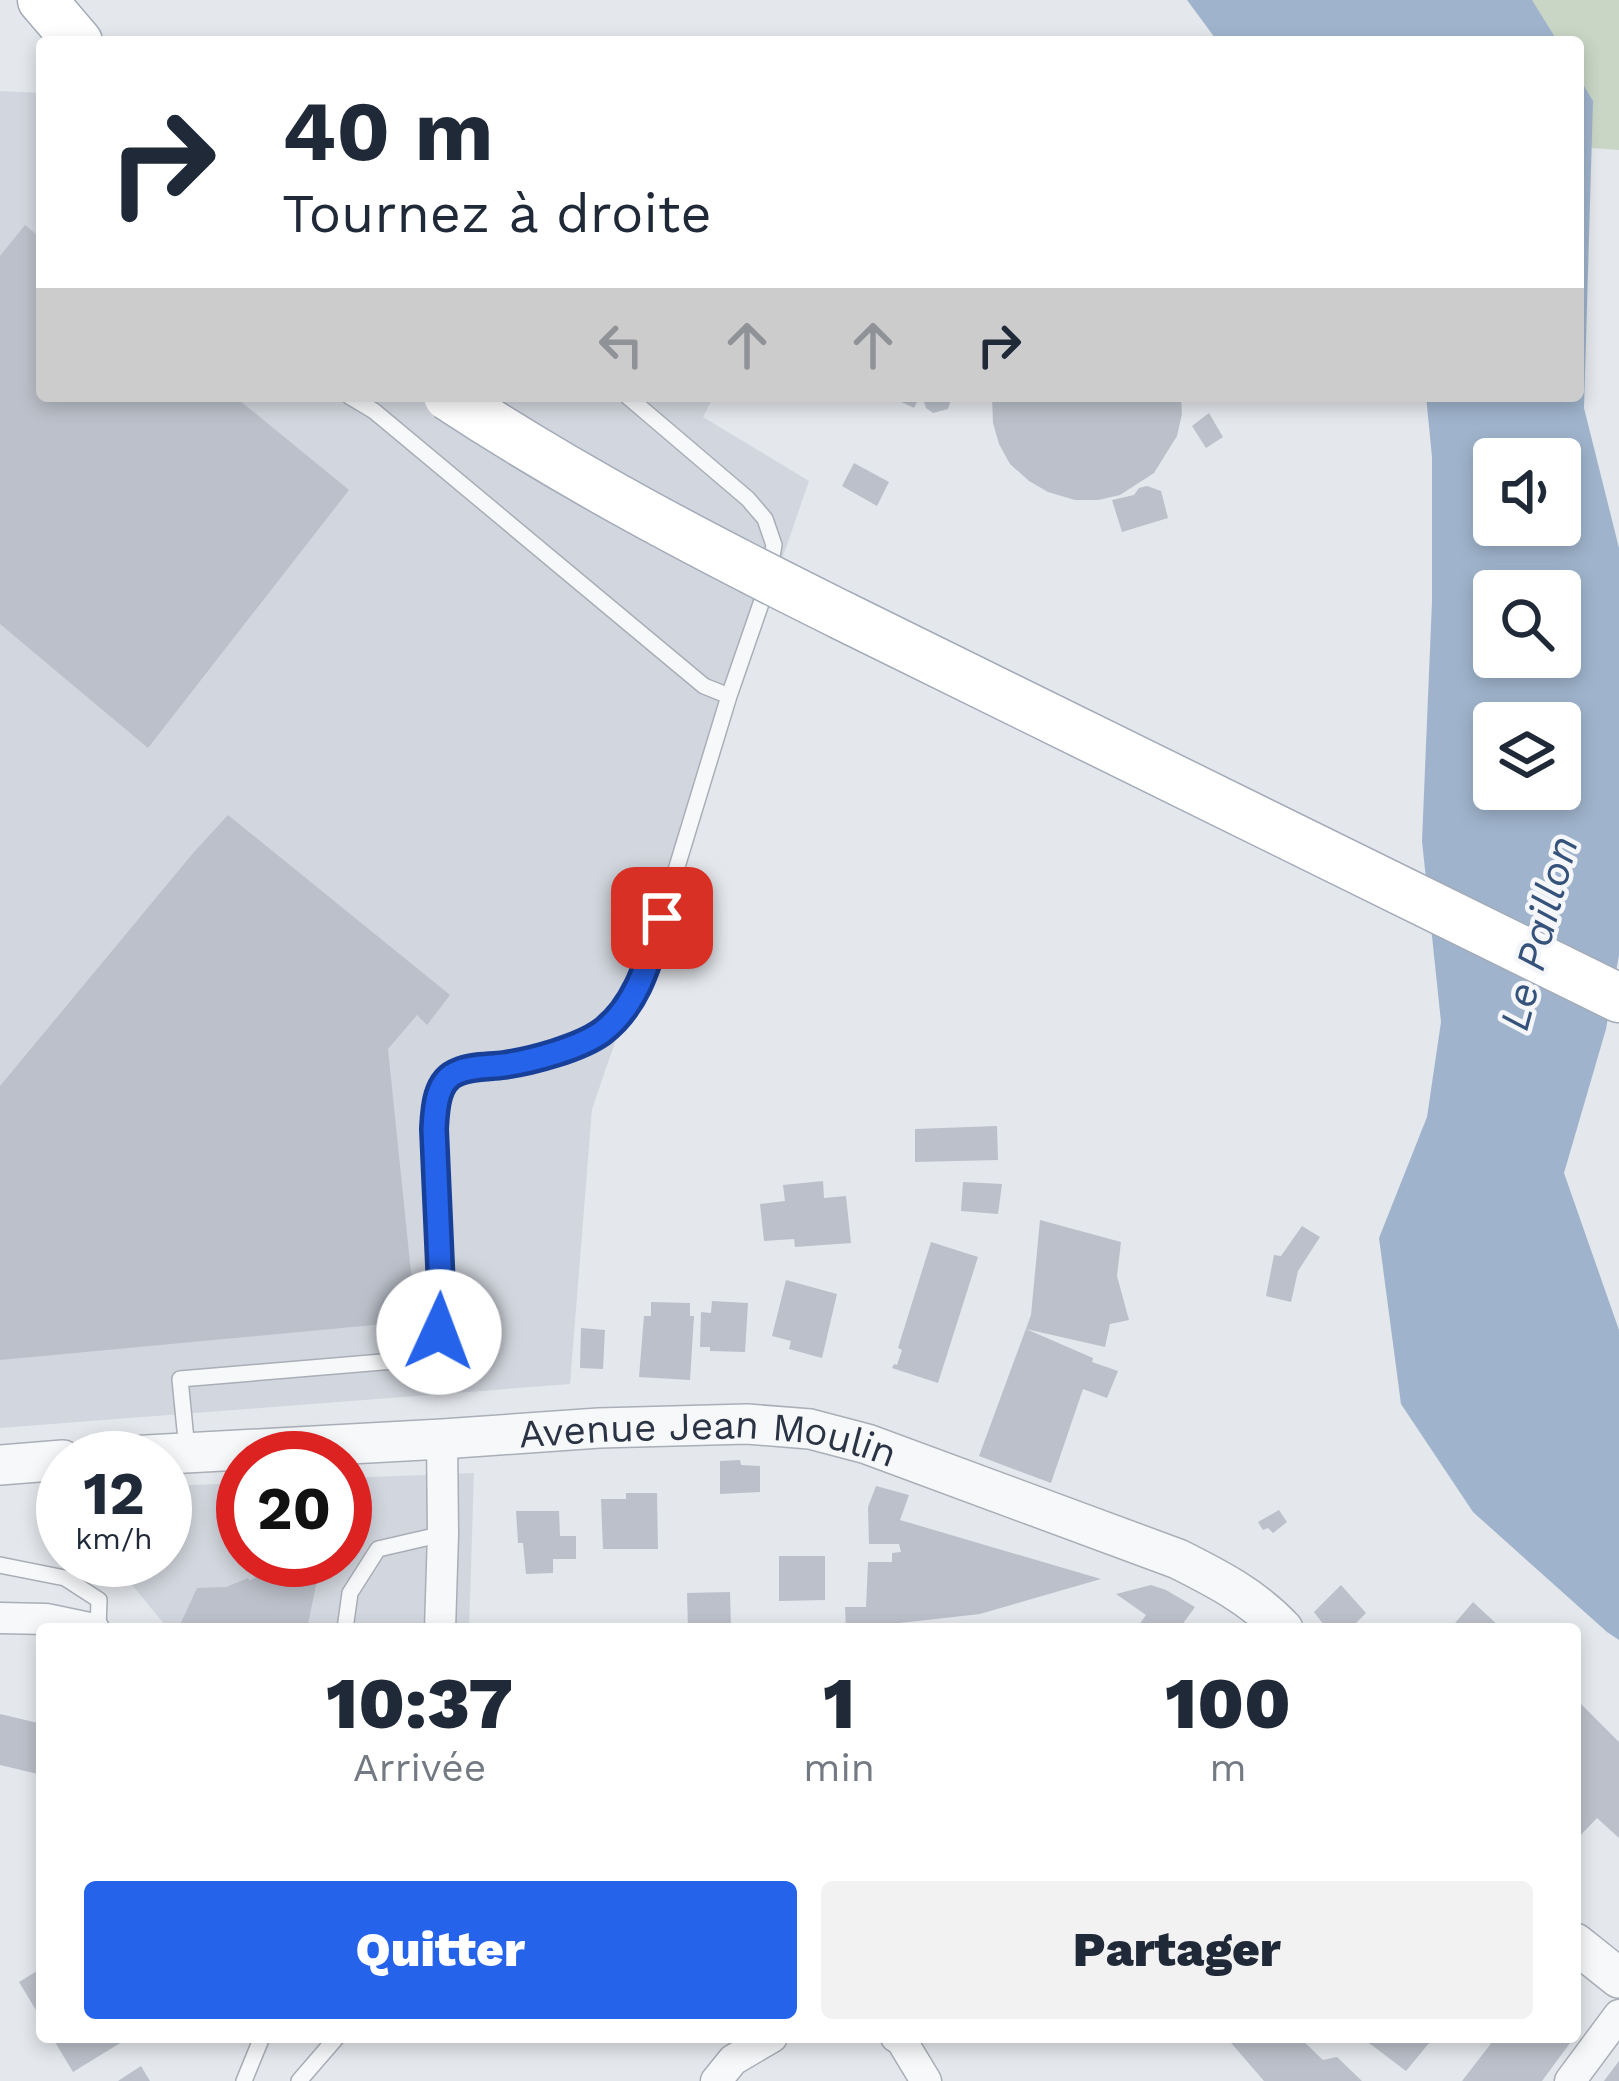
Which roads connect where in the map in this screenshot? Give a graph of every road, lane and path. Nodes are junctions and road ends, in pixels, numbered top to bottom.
1 (12, 0) edge
2 (41, 0) edge
3 (43, 36) edge
4 (73, 36) edge
5 (359, 402) edge
6 (457, 402) edge
7 (495, 402) edge
8 (634, 402) edge
9 (845, 607) junction
10 (729, 696) junction
11 (1382, 870) junction
12 (1619, 976) edge
13 (1619, 998) edge
14 (186, 1431) edge
15 (442, 1439) junction
16 (192, 1452) edge
17 (443, 1534) junction
18 (0, 1565) edge
19 (0, 1618) edge
20 (69, 1623) edge
21 (97, 1623) edge
22 (346, 1623) edge
23 (440, 1623) edge
24 (1277, 1623) edge
25 (1581, 1948) edge
26 (1619, 1978) edge
27 (1619, 2015) edge
28 (260, 2043) edge
29 (334, 2043) edge
30 (762, 2043) edge
31 (900, 2043) edge
32 (244, 2081) edge
33 (299, 2081) edge
34 (716, 2081) edge
35 (926, 2081) edge
36 (1570, 2081) edge

1 - 3 main road
2 - 4 main road
5 - 10 lane
6 - 9 main road, bridge
7 - 9 main road
8 - 10 lane
9 - 11 main road
10 - 14 lane
11 - 12 main road
11 - 13 main road
15 - 16 street, Avenue Jean Moulin
15 - 17 street
15 - 24 street, Avenue Jean Moulin
17 - 22 lane
17 - 23 street
18 - 21 lane
19 - 20 street
25 - 26 street
27 - 36 street
28 - 32 lane
29 - 33 lane
30 - 34 street
31 - 35 street

